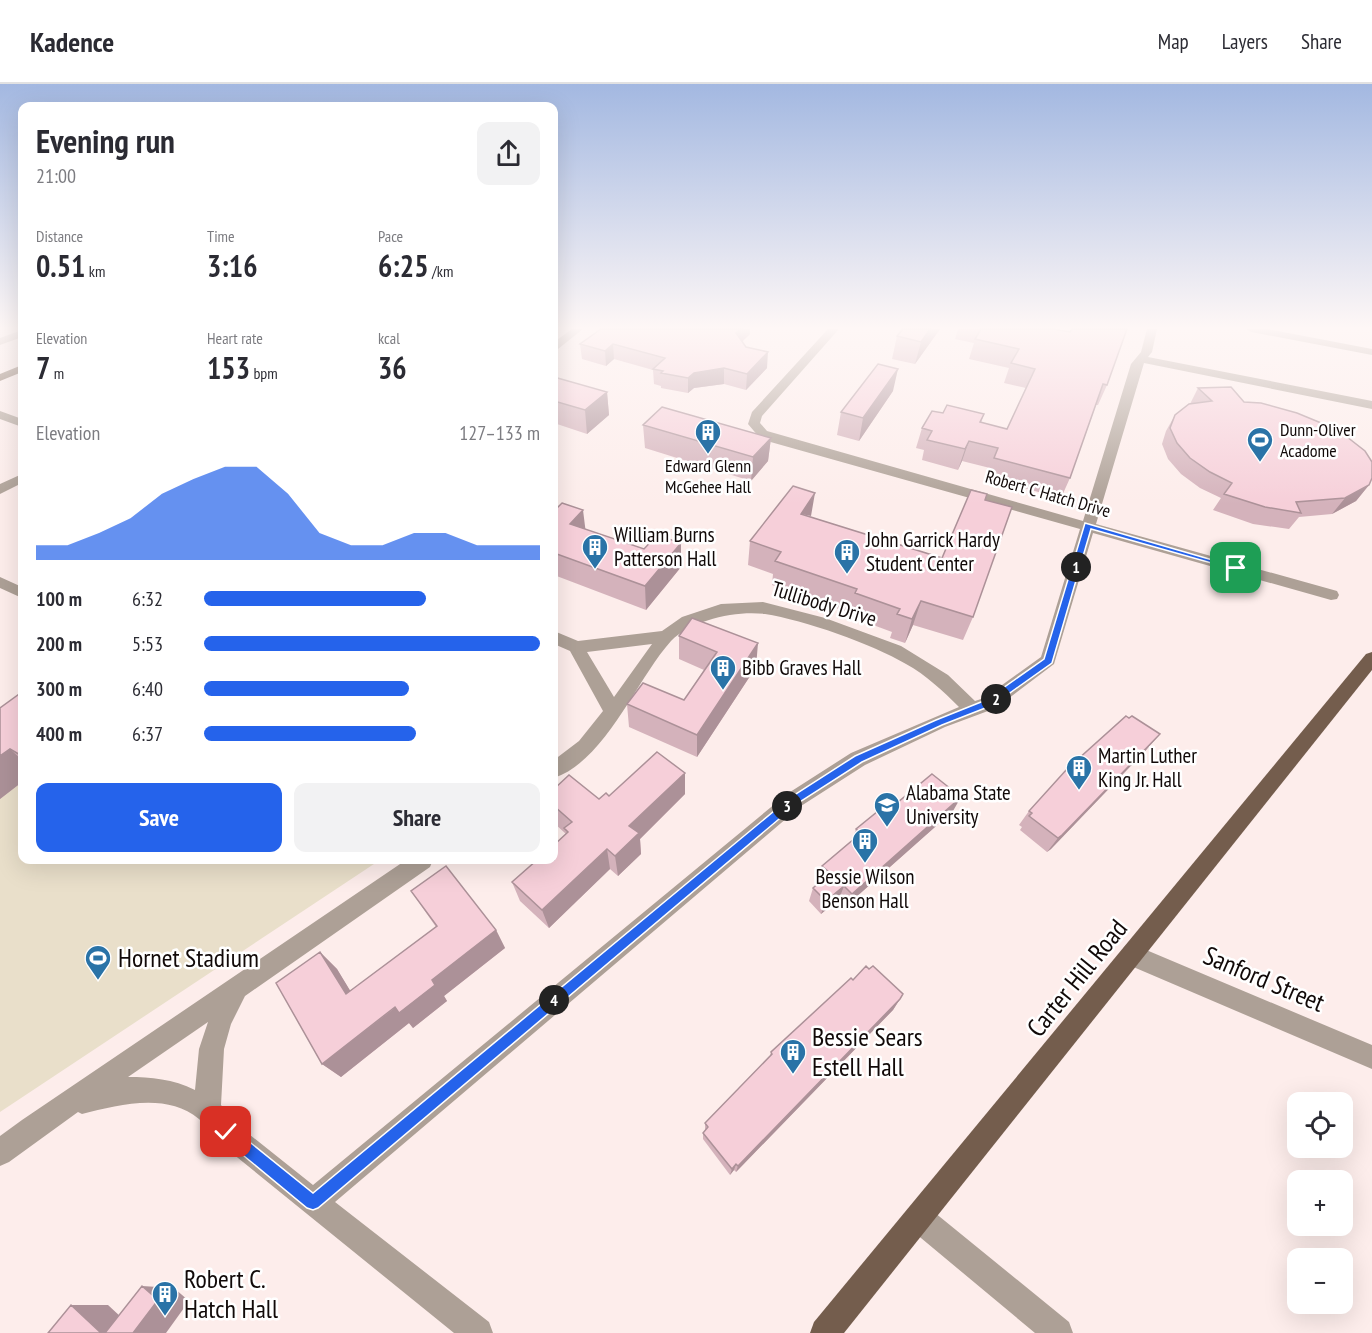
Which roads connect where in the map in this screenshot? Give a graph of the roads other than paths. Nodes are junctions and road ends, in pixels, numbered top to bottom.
1 (781, 387) edge
2 (1130, 387) edge
3 (1283, 387) edge
4 (1372, 405) edge
5 (0, 415) edge
6 (18, 422) edge
7 (18, 480) edge
8 (0, 490) edge
9 (1088, 525) junction
10 (0, 582) edge
11 (18, 591) edge
12 (1331, 595) dead end
13 (666, 636) junction
14 (558, 639) edge
15 (576, 647) junction
16 (1372, 658) edge
17 (972, 709) junction
18 (613, 712) junction
19 (558, 768) edge
20 (417, 864) edge
21 (1132, 955) junction
22 (240, 985) junction
23 (1372, 1057) edge
24 (69, 1104) junction
25 (208, 1110) junction
26 (0, 1153) edge
27 (313, 1203) junction
28 (919, 1218) junction
29 (478, 1333) edge
30 (825, 1333) edge
31 (1058, 1333) edge

1 - 9 street, Robert C Hatch Drive
2 - 9 street
3 - 4 street
5 - 6 street
7 - 8 street
9 - 12 street, Robert C Hatch Drive
9 - 17 street
10 - 11 street
13 - 15 street, Tullibody Drive
13 - 17 street, Tullibody Drive
13 - 18 street
14 - 15 street
15 - 18 street
16 - 21 main road, Carter Hill Road
17 - 27 street
18 - 19 street
20 - 22 street
21 - 23 street, Sanford Street
21 - 28 main road, Carter Hill Road
22 - 24 street
22 - 25 street
24 - 25 street
24 - 26 street
25 - 27 street
27 - 29 street
28 - 30 main road, Carter Hill Road
28 - 31 street

